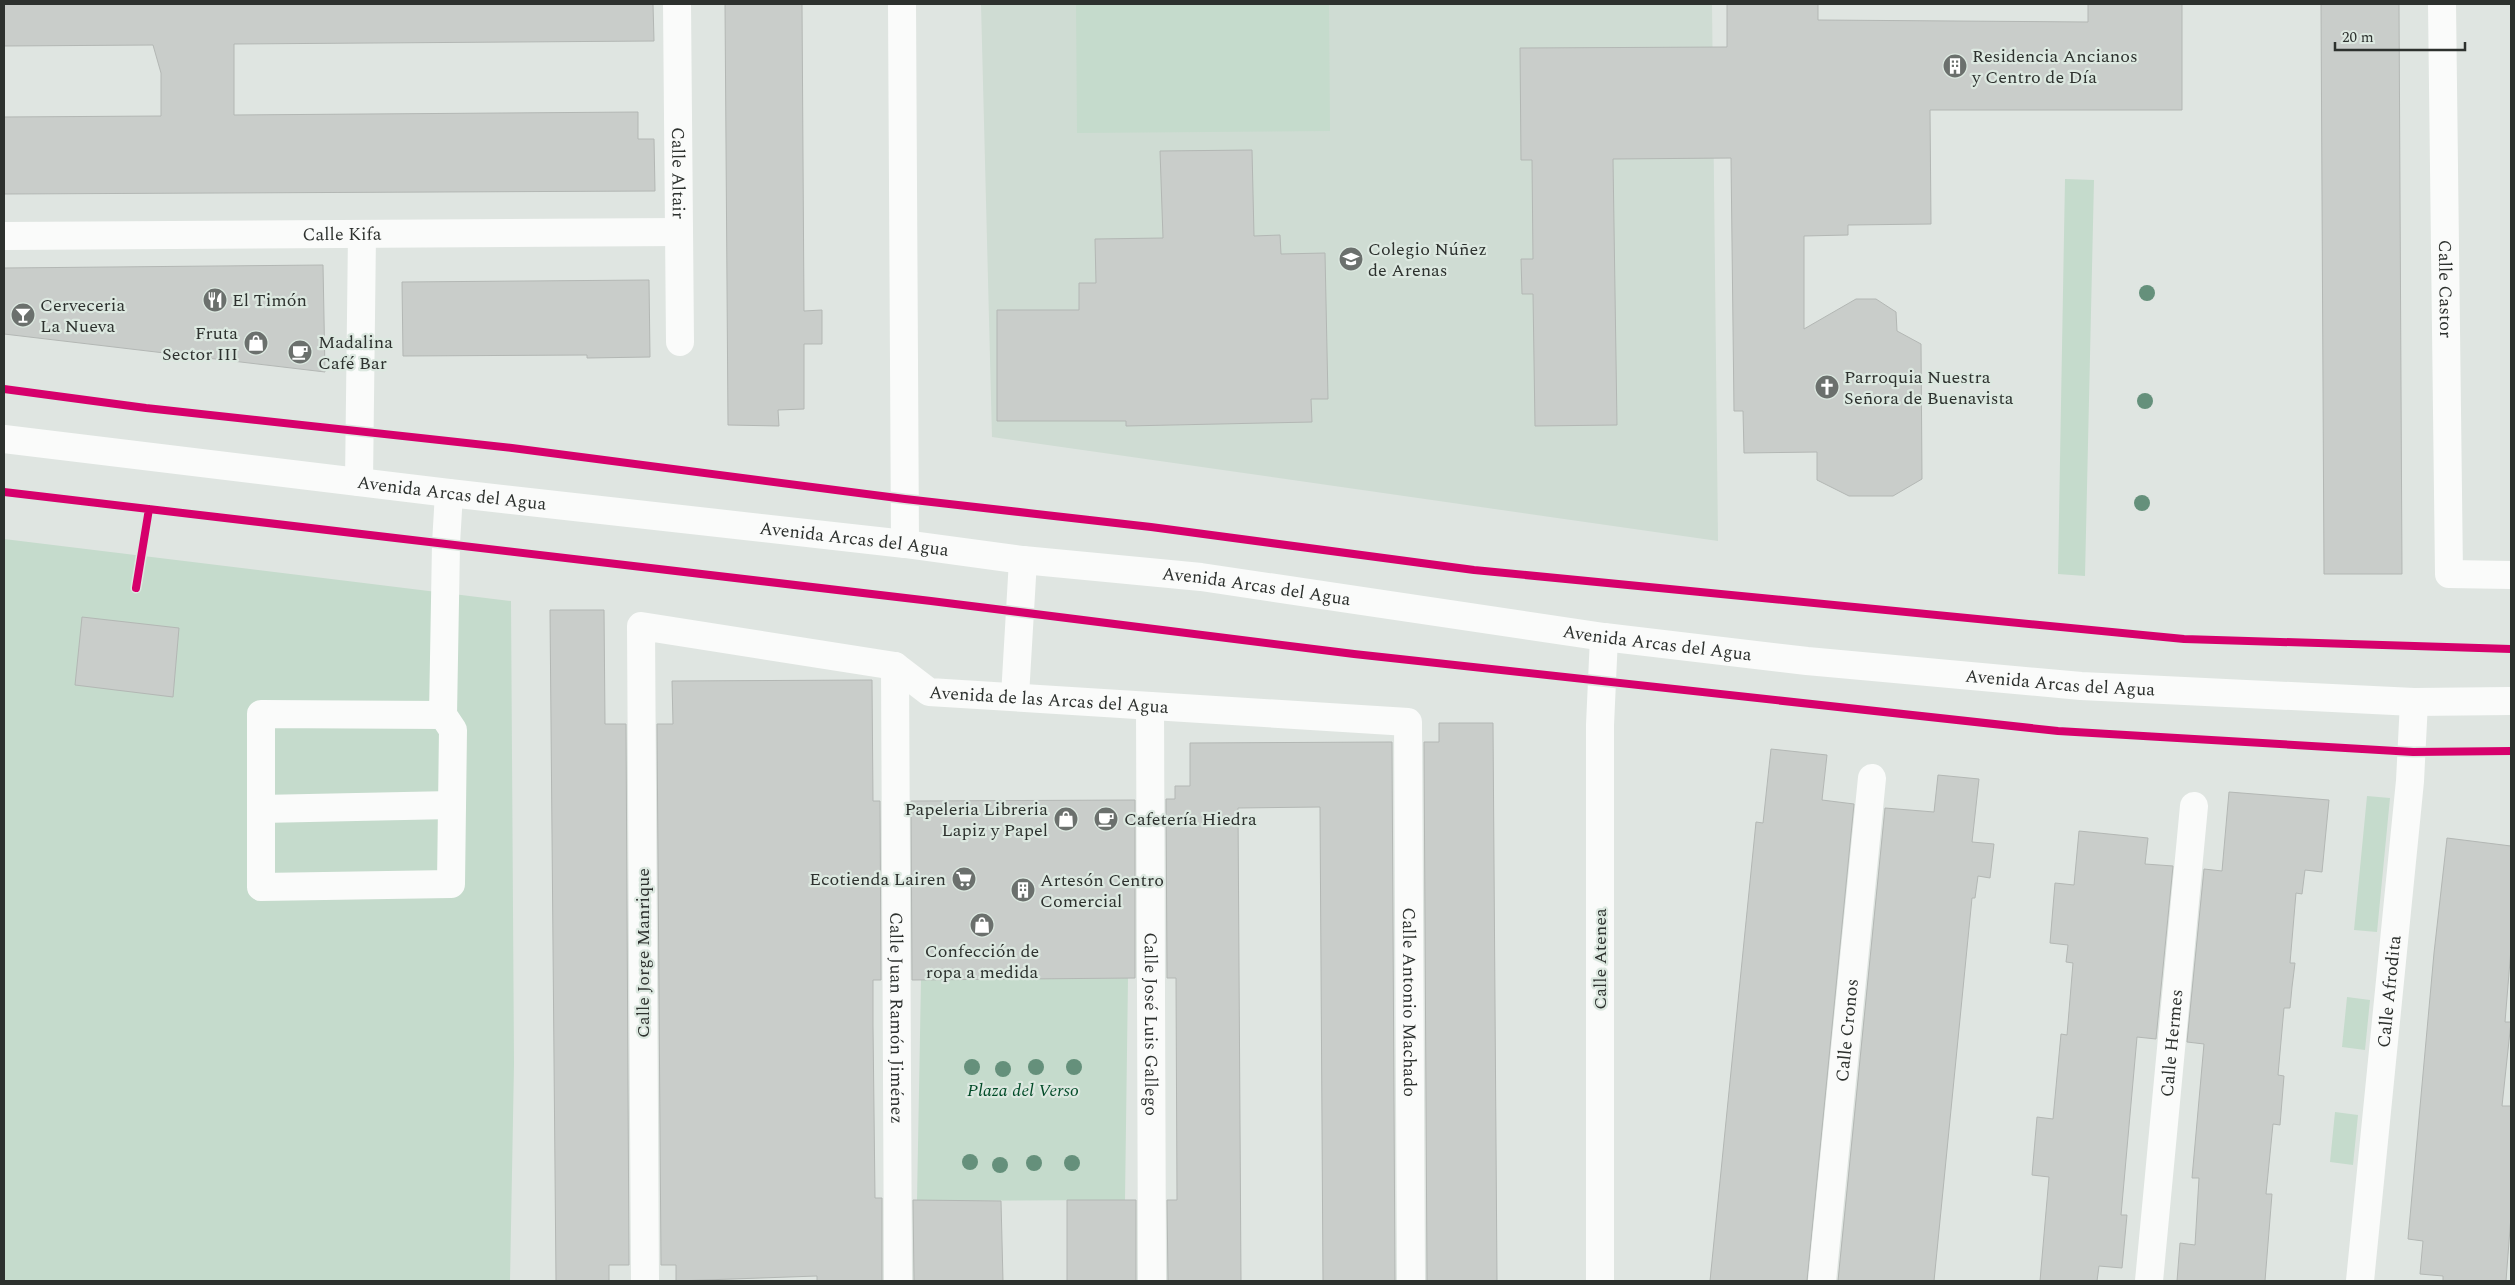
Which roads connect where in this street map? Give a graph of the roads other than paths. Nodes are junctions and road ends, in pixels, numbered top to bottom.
1 (676, 4) edge
2 (902, 4) edge
3 (2442, 4) edge
4 (679, 232) junction
5 (362, 234) junction
6 (4, 236) edge
7 (680, 342) dead end
8 (4, 439) edge
9 (359, 482) junction
10 (449, 493) junction
11 (905, 544) junction
12 (1023, 560) junction
13 (2511, 575) edge
14 (641, 626) joint
15 (1604, 637) junction
16 (895, 666) junction
17 (1014, 696) junction
18 (2511, 701) edge
19 (2414, 702) junction
20 (1150, 706) junction
21 (443, 715) junction
22 (1408, 722) joint
23 (1872, 778) dead end
24 (452, 805) junction
25 (2194, 806) dead end
26 (261, 809) junction
27 (645, 1281) edge
28 (898, 1281) edge
29 (1152, 1281) edge
30 (1411, 1281) edge
31 (1600, 1281) edge
32 (1822, 1281) edge
33 (2149, 1281) edge
34 (2360, 1281) edge

1 - 4 street, Calle Altair
2 - 11 street
3 - 13 street, Calle Castor
4 - 5 street, Calle Kifa
4 - 7 street, Calle Altair
5 - 6 street, Calle Kifa
5 - 9 street
8 - 9 street, Avenida Arcas del Agua
9 - 10 street, Avenida Arcas del Agua
10 - 11 street, Avenida Arcas del Agua
10 - 21 street
11 - 12 street, Avenida Arcas del Agua
12 - 15 street, Avenida Arcas del Agua
12 - 17 street
14 - 16 street, Avenida de las Arcas del Agua
14 - 27 street, Calle Jorge Manrique
15 - 19 street, Avenida Arcas del Agua
15 - 31 street, Calle Atenea
16 - 17 street, Avenida de las Arcas del Agua
16 - 28 street, Calle Juan Ramón Jiménez
17 - 20 street, Avenida de las Arcas del Agua
18 - 19 street, Avenida Arcas del Agua
19 - 34 street, Calle Afrodita
20 - 22 street, Avenida de las Arcas del Agua
20 - 29 street, Calle José Luis Gallego
21 - 24 street
21 - 26 street
22 - 30 street, Calle Antonio Machado
23 - 32 street, Calle Cronos
24 - 26 street
24 - 26 street
25 - 33 street, Calle Hermes

